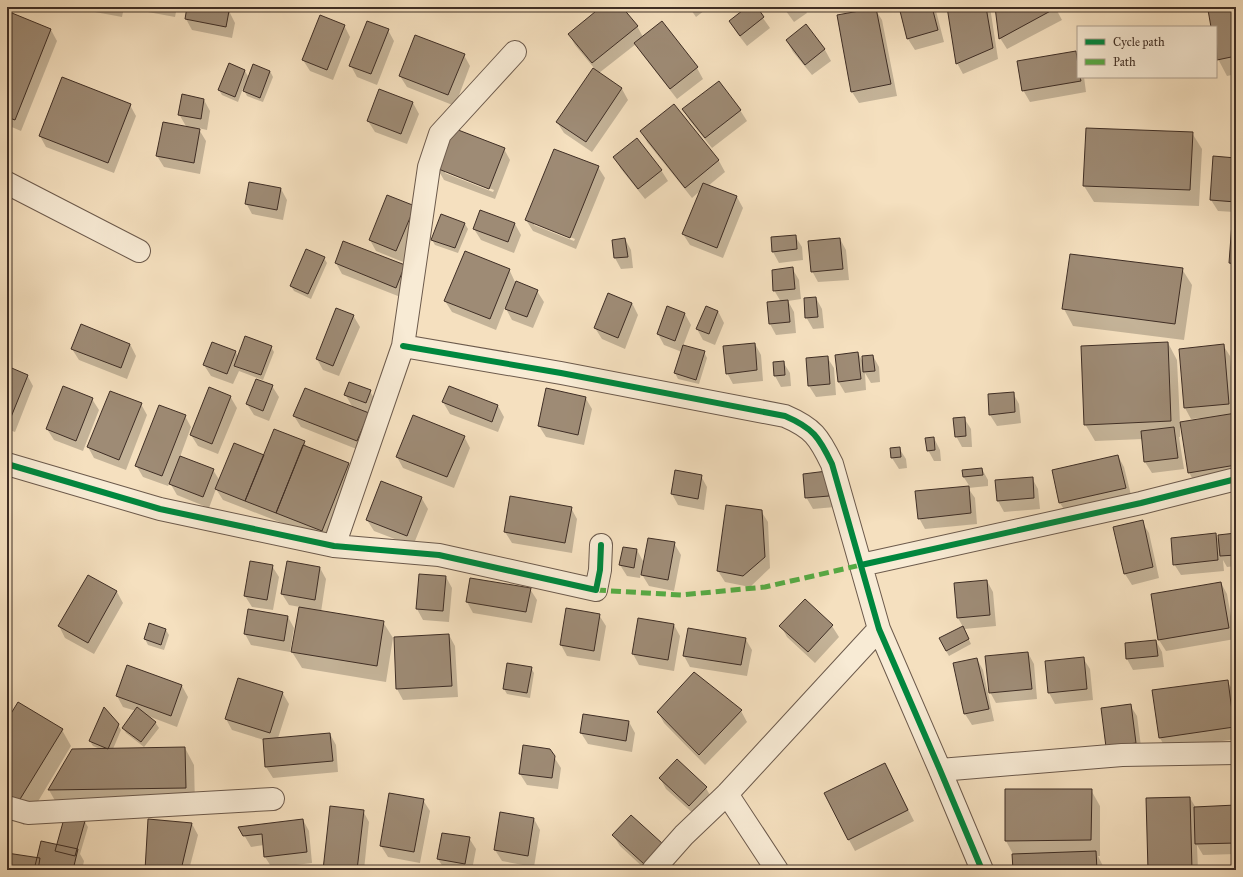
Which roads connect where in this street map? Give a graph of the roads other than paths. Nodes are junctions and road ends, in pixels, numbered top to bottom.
1 (515, 52) dead end
2 (7, 183) edge
3 (138, 251) dead end
4 (403, 346) junction
5 (7, 464) edge
6 (1236, 479) edge
7 (601, 545) dead end
8 (334, 546) junction
9 (861, 565) junction
10 (879, 629) junction
11 (1236, 754) edge
12 (940, 770) junction
13 (726, 794) junction
14 (273, 799) dead end
15 (7, 807) edge
16 (653, 870) edge
17 (777, 870) edge
18 (982, 870) edge

1 - 4 street
2 - 3 street
4 - 8 street
4 - 9 street
5 - 8 street
6 - 9 street
7 - 8 street
9 - 10 street
10 - 12 street
10 - 13 street
11 - 12 street
12 - 18 street
13 - 16 street
13 - 17 street
14 - 15 street

